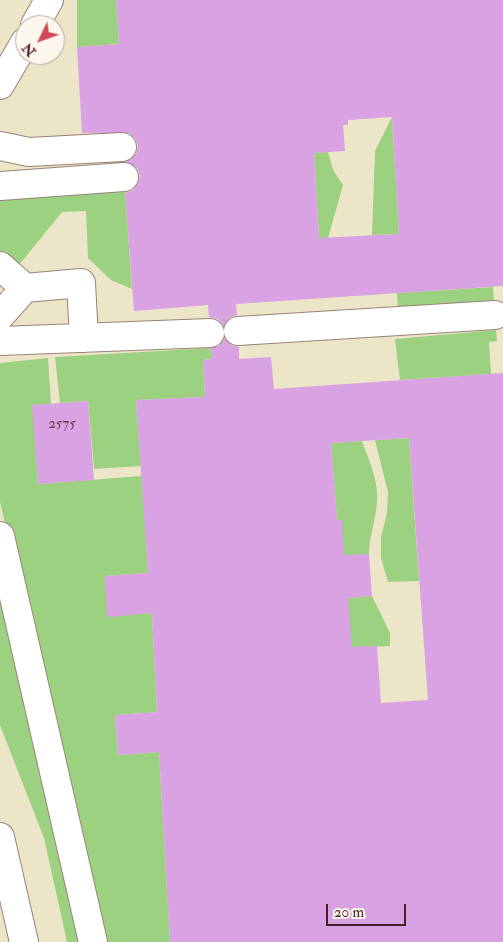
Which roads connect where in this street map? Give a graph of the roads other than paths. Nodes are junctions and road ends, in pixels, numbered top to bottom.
1 (49, 0) edge
2 (40, 15) edge
3 (15, 59) edge
4 (0, 85) edge
5 (0, 146) edge
6 (122, 147) dead end
7 (124, 177) dead end
8 (0, 186) edge
9 (0, 266) edge
10 (25, 288) junction
11 (495, 315) dead end
12 (0, 316) edge
13 (238, 331) dead end
14 (210, 333) dead end
15 (84, 338) junction
16 (0, 341) edge
17 (0, 536) edge
18 (0, 837) edge
19 (24, 942) edge
20 (92, 942) edge

1 - 2 street
3 - 4 street
5 - 6 street
7 - 8 street
9 - 10 street
10 - 12 street
10 - 15 street
11 - 13 street
14 - 15 street
15 - 16 street
17 - 20 street
18 - 19 street

